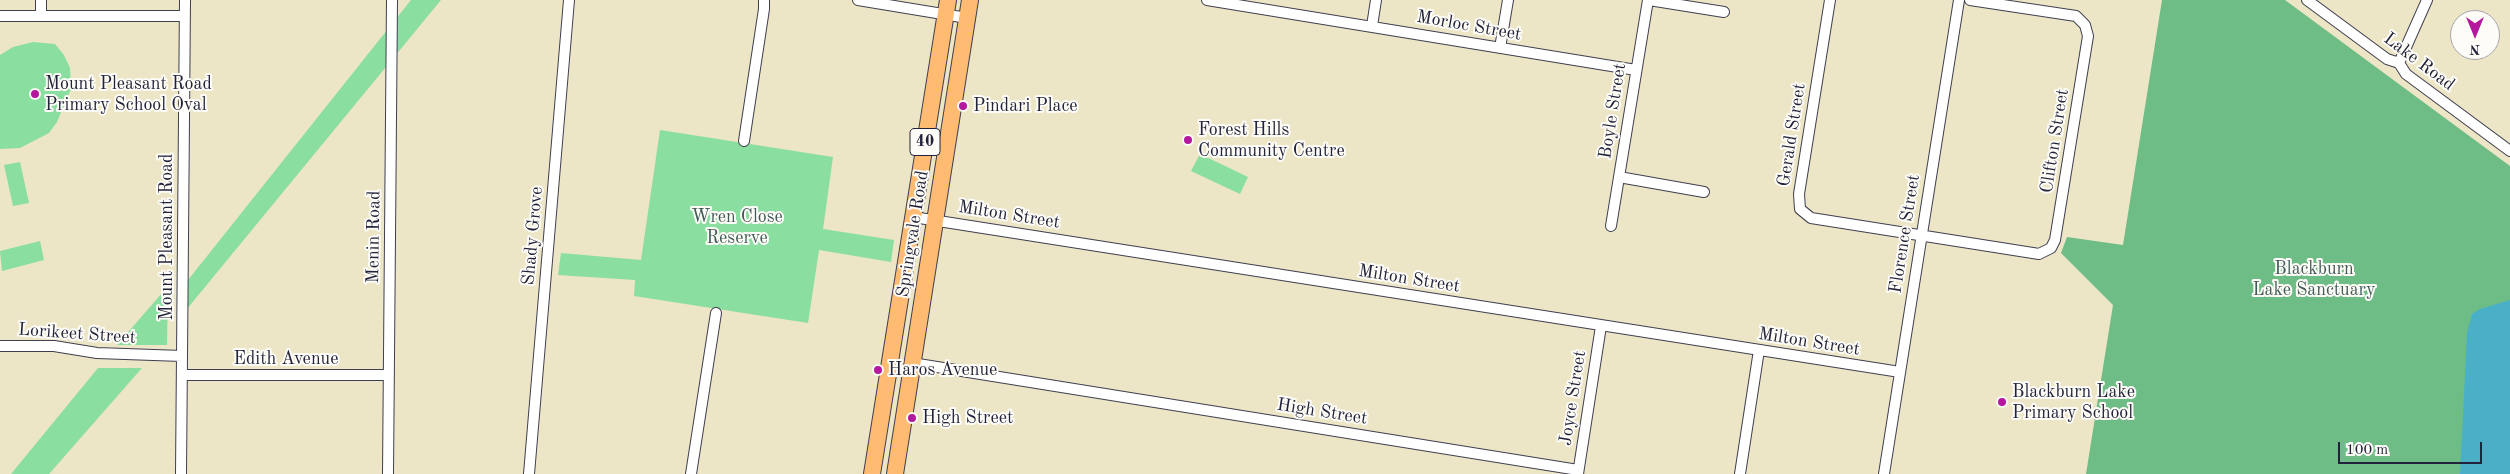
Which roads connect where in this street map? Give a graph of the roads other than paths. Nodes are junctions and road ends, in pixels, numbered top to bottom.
1 (41, 0) edge
2 (185, 0) edge
3 (392, 0) edge
4 (569, 0) edge
5 (764, 0) edge
6 (858, 0) edge
7 (970, 0) edge
8 (1212, 0) edge
9 (1376, 0) edge
10 (1508, 0) edge
11 (1648, 0) edge
12 (1830, 0) edge
13 (1959, 0) edge
14 (1970, 0) edge
15 (2307, 0) edge
16 (2427, 0) edge
17 (946, 7) edge
18 (1724, 12) dead end
19 (41, 15) junction
20 (0, 16) edge
21 (185, 16) junction
22 (967, 18) junction
23 (1372, 26) junction
24 (1500, 48) junction
25 (2399, 64) junction
26 (1636, 70) junction
27 (744, 142) dead end
28 (2510, 151) edge
29 (1619, 177) junction
30 (1704, 192) dead end
31 (913, 217) junction
32 (935, 220) junction
33 (1611, 226) dead end
34 (1922, 236) junction
35 (716, 313) dead end
36 (1601, 326) junction
37 (0, 346) edge
38 (1759, 350) junction
39 (182, 356) junction
40 (912, 363) junction
41 (1900, 372) junction
42 (182, 375) junction
43 (389, 375) junction
44 (1578, 472) edge
45 (181, 474) edge
46 (388, 474) edge
47 (529, 474) edge
48 (691, 474) edge
49 (872, 474) edge
50 (895, 474) edge
51 (1740, 474) edge
52 (1884, 474) edge

1 - 19 street
2 - 21 street, Mount Pleasant Road
3 - 43 street, Menin Road
4 - 47 street, Shady Grove
5 - 27 street
6 - 17 street
7 - 22 highway, Springvale Road / 40
8 - 23 street, Morloc Street
9 - 23 street
10 - 24 street
11 - 18 street
11 - 26 street, Boyle Street
12 - 34 street, Gerald Street
13 - 34 street, Florence Street
14 - 34 street, Clifton Street
15 - 25 street, Lake Road
16 - 25 street
17 - 22 street
17 - 31 highway, Springvale Road / 40
19 - 20 street
19 - 21 street
21 - 39 street, Mount Pleasant Road
22 - 32 highway, Springvale Road / 40
23 - 24 street, Morloc Street
24 - 26 street, Morloc Street
25 - 28 street, Lake Road
26 - 29 street, Boyle Street
29 - 30 street
29 - 33 street, Boyle Street
31 - 32 street, Milton Street
31 - 49 highway, Springvale Road / 40
32 - 36 street, Milton Street
32 - 40 highway, Springvale Road / 40
34 - 41 street, Florence Street
35 - 48 street
36 - 38 street, Milton Street
36 - 44 street, Joyce Street
37 - 39 street, Lorikeet Street
38 - 41 street, Milton Street
38 - 51 street
39 - 42 street, Mount Pleasant Road
40 - 44 street, High Street
40 - 50 highway, Springvale Road / 40
41 - 52 street, Florence Street
42 - 43 street, Edith Avenue
42 - 45 street, Mount Pleasant Road
43 - 46 street, Menin Road

